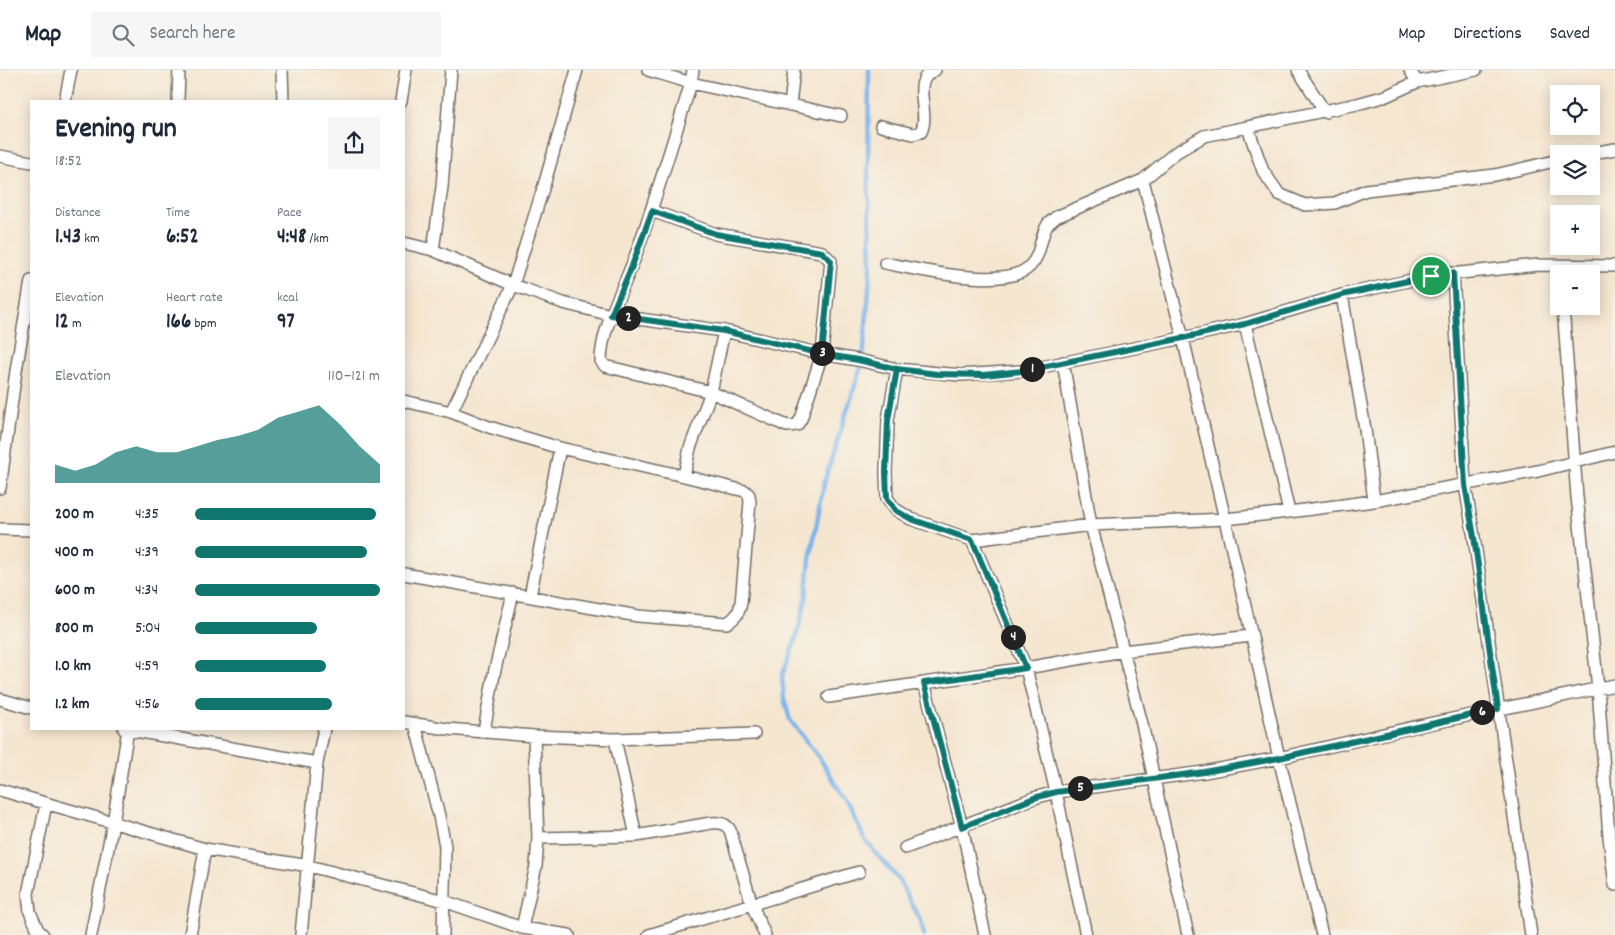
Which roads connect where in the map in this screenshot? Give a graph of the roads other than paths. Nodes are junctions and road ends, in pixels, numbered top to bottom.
1 (71, 70) edge
2 (179, 70) edge
3 (282, 70) edge
4 (406, 70) edge
5 (451, 70) edge
6 (577, 70) edge
7 (648, 70) edge
8 (693, 70) edge
9 (794, 70) edge
10 (936, 70) edge
11 (1298, 70) edge
12 (1410, 70) edge
13 (1476, 70) edge
14 (1417, 82) junction
15 (691, 83) junction
16 (65, 100) edge
17 (178, 100) edge
18 (283, 100) edge
19 (401, 100) edge
20 (790, 105) junction
21 (1325, 112) junction
22 (841, 116) dead end
23 (881, 126) dead end
24 (1248, 128) junction
25 (1615, 149) edge
26 (1600, 152) edge
27 (0, 156) edge
28 (30, 162) edge
29 (1550, 162) edge
30 (1143, 180) junction
31 (652, 211) junction
32 (405, 243) edge
33 (433, 250) junction
34 (885, 263) dead end
35 (1615, 266) edge
36 (1600, 267) edge
37 (1550, 269) edge
38 (1453, 273) junction
39 (513, 285) junction
40 (30, 287) edge
41 (1342, 295) junction
42 (611, 315) junction
43 (1564, 315) edge
44 (1245, 324) junction
45 (724, 331) junction
46 (1183, 338) junction
47 (822, 354) junction
48 (1063, 362) junction
49 (897, 369) junction
50 (712, 392) junction
51 (405, 401) edge
52 (451, 412) junction
53 (560, 448) junction
54 (1615, 452) edge
55 (1574, 463) junction
56 (684, 476) junction
57 (1465, 485) junction
58 (0, 488) edge
59 (1374, 501) junction
60 (1290, 512) junction
61 (1225, 519) junction
62 (1091, 525) junction
63 (0, 529) edge
64 (30, 530) edge
65 (972, 540) junction
66 (405, 574) edge
67 (512, 593) junction
68 (530, 596) junction
69 (1251, 636) junction
70 (1123, 651) junction
71 (1026, 668) junction
72 (924, 683) junction
73 (1615, 685) edge
74 (1598, 688) junction
75 (829, 697) dead end
76 (0, 699) edge
77 (30, 708) edge
78 (1498, 709) junction
79 (409, 723) edge
80 (126, 730) edge
81 (132, 730) edge
82 (324, 730) edge
83 (484, 731) junction
84 (754, 734) dead end
85 (534, 736) junction
86 (615, 739) junction
87 (1279, 758) junction
88 (317, 763) junction
89 (1154, 778) junction
90 (0, 790) edge
91 (1056, 792) junction
92 (46, 804) junction
93 (112, 823) junction
94 (962, 827) junction
95 (636, 836) junction
96 (538, 838) junction
97 (905, 848) dead end
98 (205, 849) junction
99 (309, 866) junction
100 (859, 872) dead end
101 (1615, 885) edge
102 (444, 901) junction
103 (752, 905) junction
104 (522, 928) junction
105 (43, 935) edge
106 (91, 935) edge
107 (190, 935) edge
108 (301, 935) edge
109 (443, 935) edge
110 (569, 935) edge
111 (649, 935) edge
112 (765, 935) edge
113 (985, 935) edge
114 (1086, 935) edge
115 (1188, 935) edge
116 (1322, 935) edge
117 (1531, 935) edge

1 - 16 street
2 - 17 street
3 - 18 street
4 - 19 street
5 - 33 street
6 - 39 street
7 - 15 street
8 - 15 street
9 - 20 street
10 - 23 street
11 - 21 street
12 - 14 street
13 - 14 street
14 - 21 street
15 - 20 street
15 - 31 street
20 - 22 street
21 - 24 street
24 - 29 street
24 - 30 street
25 - 26 street
27 - 28 street
30 - 34 street
30 - 46 street
31 - 42 street
31 - 47 street
32 - 33 street
33 - 39 street
35 - 36 street
37 - 38 street
38 - 41 street
38 - 57 street
39 - 42 street
39 - 52 street
40 - 58 street
41 - 44 street
41 - 59 street
42 - 45 street
42 - 50 street
43 - 55 street
44 - 46 street
44 - 60 street
45 - 47 street
45 - 50 street
46 - 48 street
46 - 61 street
47 - 49 street
47 - 50 street
48 - 49 street
48 - 62 street
49 - 65 street
50 - 56 street
51 - 52 street
52 - 53 street
53 - 56 street
53 - 68 street
54 - 55 street
55 - 57 street
55 - 74 street
56 - 68 street
57 - 59 street
57 - 78 street
59 - 60 street
60 - 61 street
61 - 62 street
61 - 69 street
62 - 65 street
62 - 70 street
63 - 64 street
65 - 71 street
66 - 67 street
67 - 68 street
67 - 83 street
69 - 70 street
69 - 87 street
70 - 71 street
70 - 89 street
71 - 72 street
71 - 91 street
72 - 75 street
72 - 94 street
73 - 74 street
74 - 78 street
74 - 101 street
76 - 77 street
78 - 87 street
78 - 117 street
79 - 83 street
79 - 102 street
80 - 93 street
81 - 88 street
82 - 88 street
83 - 85 street
84 - 86 street
85 - 86 street
85 - 96 street
86 - 95 street
87 - 89 street
87 - 116 street
88 - 99 street
89 - 91 street
89 - 115 street
90 - 92 street
91 - 94 street
91 - 114 street
92 - 93 street
92 - 105 street
93 - 98 street
93 - 106 street
94 - 97 street
94 - 113 street
95 - 96 street
95 - 103 street
96 - 104 street
98 - 99 street
98 - 107 street
99 - 102 street
99 - 108 street
100 - 103 street
102 - 104 street
102 - 109 street
103 - 111 street
103 - 112 street
104 - 110 street

